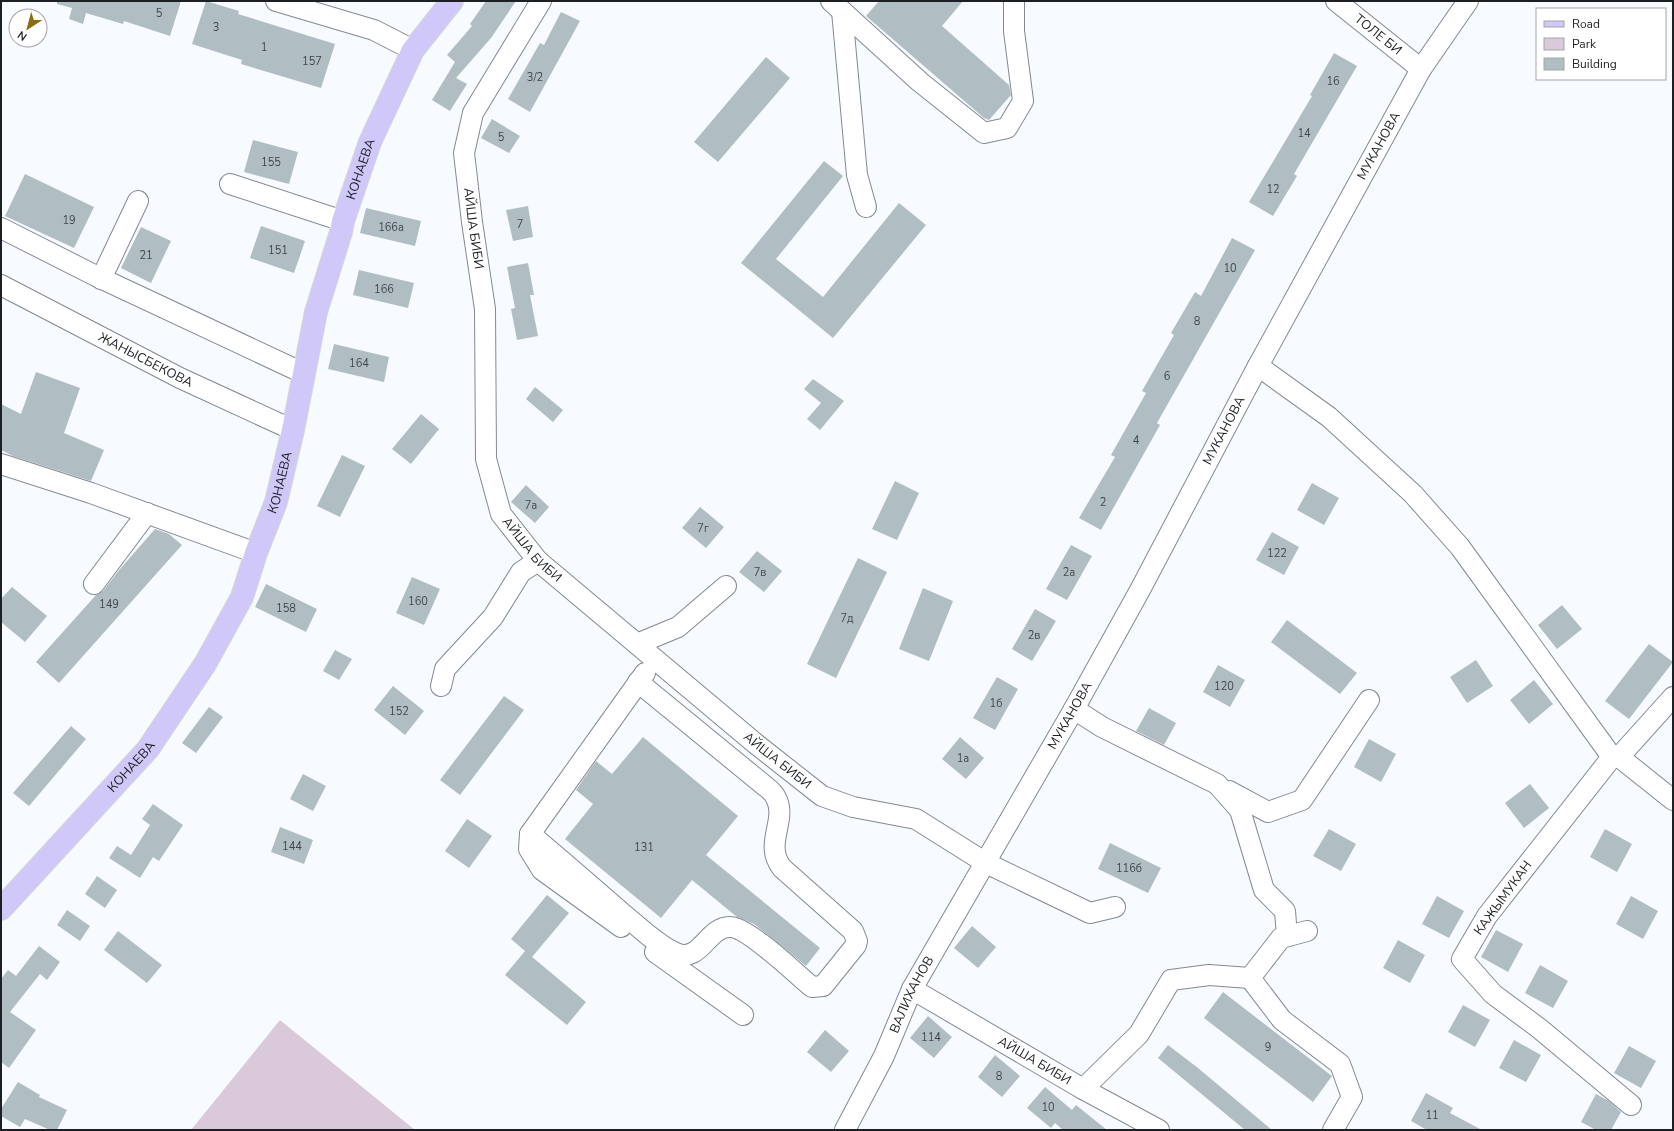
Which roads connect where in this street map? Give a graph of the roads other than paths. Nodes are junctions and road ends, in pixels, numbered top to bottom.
1 (276, 1) edge
2 (452, 1) edge
3 (541, 1) edge
4 (1014, 1) edge
5 (1336, 1) edge
6 (1468, 1) edge
7 (837, 6) edge
8 (413, 50) junction
9 (1421, 69) junction
10 (230, 184) dead end
11 (138, 201) dead end
12 (866, 207) dead end
13 (343, 221) junction
14 (1, 228) edge
15 (101, 279) junction
16 (1, 285) edge
17 (1258, 366) junction
18 (303, 373) junction
19 (293, 430) junction
20 (1, 464) edge
21 (147, 513) junction
22 (256, 553) junction
23 (538, 561) junction
24 (94, 584) dead end
25 (726, 586) dead end
26 (637, 644) junction
27 (655, 660) junction
28 (638, 682) junction
29 (441, 686) dead end
30 (1673, 697) edge
31 (1369, 700) dead end
32 (1074, 709) junction
33 (1616, 757) junction
34 (1217, 784) junction
35 (1673, 800) edge
36 (530, 834) junction
37 (986, 863) junction
38 (1115, 907) dead end
39 (1, 909) edge
40 (1307, 931) dead end
41 (1287, 936) junction
42 (1250, 978) junction
43 (912, 989) junction
44 (743, 1015) dead end
45 (1083, 1089) junction
46 (1631, 1105) dead end
47 (845, 1130) edge
48 (1159, 1130) edge
49 (1333, 1130) edge

1 - 8 street
2 - 8 main road, КОНАЕВА
3 - 23 street, АЙША БИБИ
4 - 7 street
5 - 9 street, ТОЛЕ БИ
6 - 9 street, МУКАНОВА
7 - 12 street
8 - 13 main road, КОНАЕВА
9 - 17 street, МУКАНОВА
10 - 13 street
11 - 15 street
13 - 18 main road, КОНАЕВА
14 - 15 street
15 - 18 street
16 - 19 street, ЖАНЫСБЕКОВА
17 - 32 street, МУКАНОВА
17 - 33 street
18 - 19 main road, КОНАЕВА
19 - 22 main road, КОНАЕВА
20 - 21 street
21 - 22 street
21 - 24 street
22 - 39 main road, КОНАЕВА
23 - 26 street, АЙША БИБИ
23 - 29 street
25 - 26 street
26 - 27 street, АЙША БИБИ
27 - 28 street
27 - 37 street, АЙША БИБИ
28 - 36 street
28 - 36 street
30 - 33 street
31 - 34 street
32 - 34 street
32 - 37 street, МУКАНОВА
33 - 35 street
33 - 46 street, КАЖЫМУКАН
34 - 41 street
36 - 44 street
37 - 38 street, АЙША БИБИ
37 - 43 street, ВАЛИХАНОВ
40 - 41 street
41 - 42 street
42 - 45 street
42 - 49 street
43 - 45 street, АЙША БИБИ
43 - 47 street, ВАЛИХАНОВ
45 - 48 street, АЙША БИБИ

